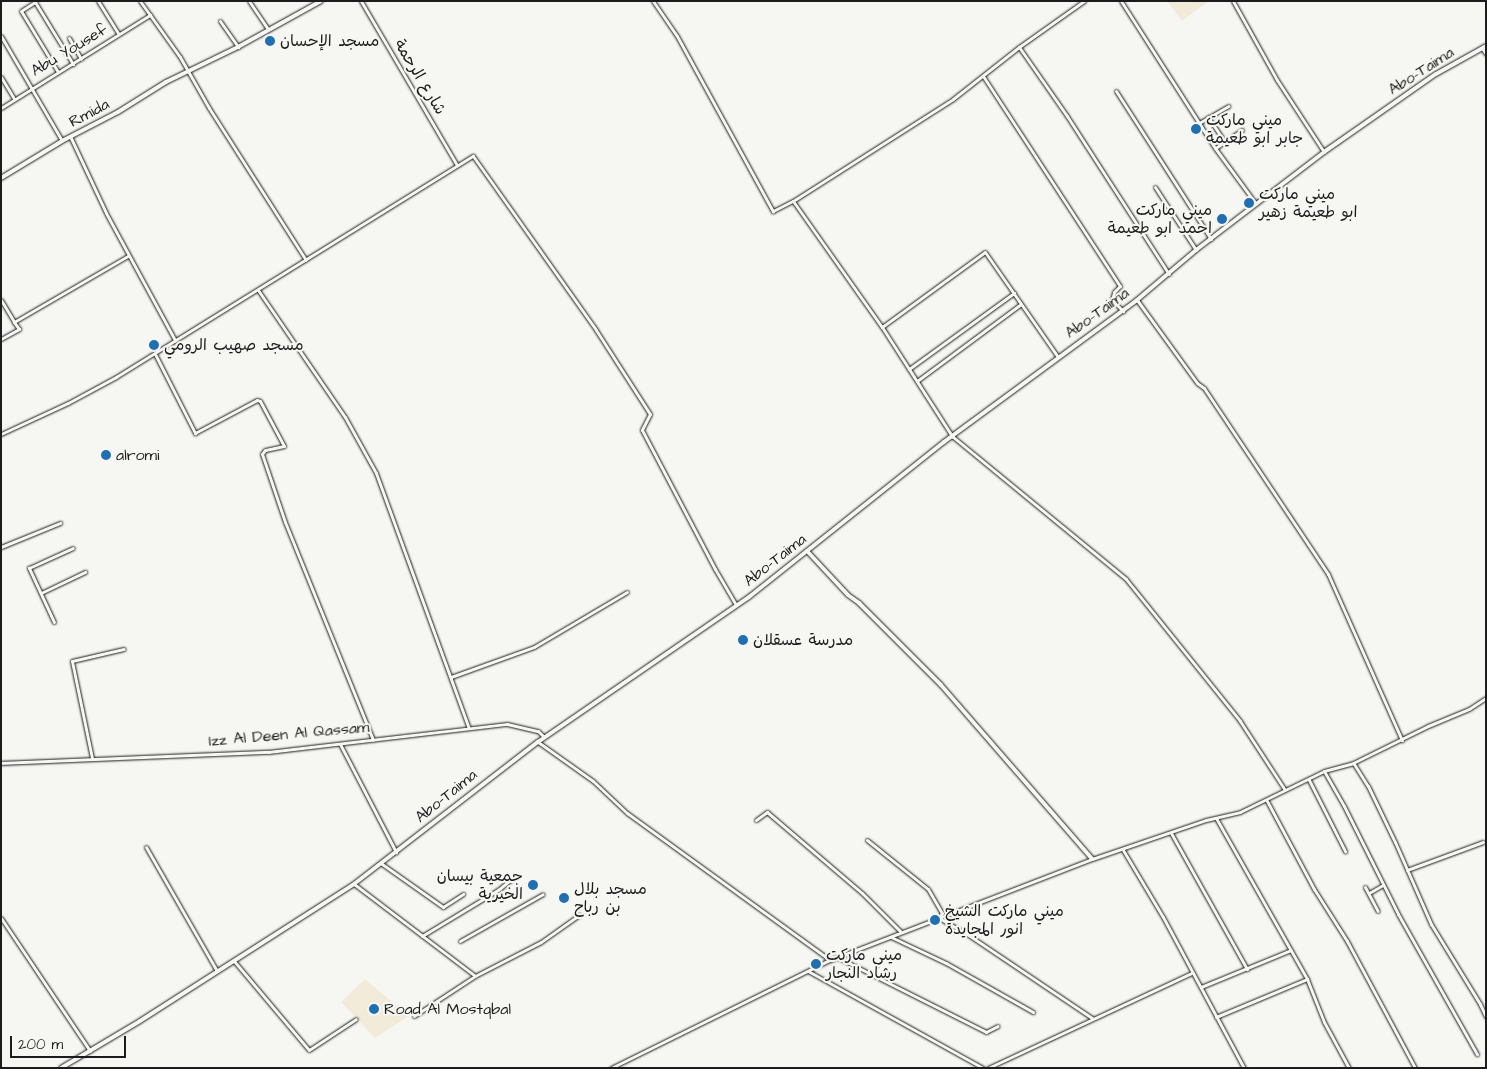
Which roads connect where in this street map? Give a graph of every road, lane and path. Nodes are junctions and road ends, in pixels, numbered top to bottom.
1 (98, 1) edge
2 (140, 1) edge
3 (249, 1) edge
4 (321, 1) edge
5 (361, 1) edge
6 (653, 1) edge
7 (1084, 1) edge
8 (1121, 1) edge
9 (1233, 1) edge
10 (150, 15) junction
11 (220, 21) dead end
12 (268, 29) junction
13 (119, 34) junction
14 (1, 36) edge
15 (69, 38) dead end
16 (238, 47) junction
17 (1019, 47) junction
18 (1484, 47) edge
19 (1486, 54) edge
20 (81, 59) junction
21 (73, 64) junction
22 (189, 71) junction
23 (58, 72) junction
24 (983, 76) junction
25 (1, 77) edge
26 (32, 87) junction
27 (1116, 91) dead end
28 (14, 99) junction
29 (1228, 106) dead end
30 (1, 108) edge
31 (1208, 117) junction
32 (1199, 123) junction
33 (1242, 130) dead end
34 (70, 136) junction
35 (62, 141) junction
36 (1224, 141) junction
37 (1215, 148) junction
38 (1324, 152) junction
39 (457, 165) junction
40 (1, 178) edge
41 (1155, 187) dead end
42 (794, 200) junction
43 (1256, 204) junction
44 (1212, 239) junction
45 (1196, 250) junction
46 (128, 256) junction
47 (306, 260) junction
48 (1169, 274) junction
49 (258, 290) junction
50 (1014, 294) junction
51 (1, 300) edge
52 (1137, 300) junction
53 (1022, 304) junction
54 (1123, 311) junction
55 (14, 322) junction
56 (882, 326) junction
57 (1, 339) edge
58 (175, 340) junction
59 (155, 354) junction
60 (1058, 357) junction
61 (909, 369) junction
62 (917, 382) junction
63 (1, 434) edge
64 (952, 436) junction
65 (60, 523) dead end
66 (1, 547) edge
67 (73, 548) dead end
68 (808, 552) junction
69 (85, 572) dead end
70 (41, 592) junction
71 (627, 592) dead end
72 (736, 605) junction
73 (54, 622) dead end
74 (124, 649) dead end
75 (451, 677) junction
76 (1486, 698) edge
77 (469, 728) junction
78 (544, 737) junction
79 (373, 740) junction
80 (1402, 740) junction
81 (538, 742) junction
82 (340, 744) junction
83 (92, 758) junction
84 (1, 762) edge
85 (1354, 763) junction
86 (1324, 771) junction
87 (1309, 780) junction
88 (1284, 790) junction
89 (1267, 801) junction
90 (1216, 818) junction
91 (756, 820) dead end
92 (1171, 833) junction
93 (867, 840) dead end
94 (1483, 842) dead end
95 (146, 848) dead end
96 (1123, 850) junction
97 (1345, 851) dead end
98 (396, 853) junction
99 (1092, 859) junction
100 (382, 864) junction
101 (1408, 870) junction
102 (515, 876) dead end
103 (354, 884) junction
104 (1383, 885) junction
105 (1365, 887) dead end
106 (1369, 892) junction
107 (463, 894) dead end
108 (543, 894) dead end
109 (1378, 912) dead end
110 (579, 915) dead end
111 (1, 918) edge
112 (938, 918) junction
113 (901, 932) junction
114 (422, 936) junction
115 (891, 936) junction
116 (460, 941) dead end
117 (1291, 950) junction
118 (838, 957) junction
119 (234, 960) junction
120 (830, 960) junction
121 (1247, 969) junction
122 (217, 971) junction
123 (808, 971) junction
124 (1192, 973) junction
125 (475, 976) junction
126 (1307, 979) junction
127 (1201, 987) junction
128 (1033, 1012) dead end
129 (414, 1016) dead end
130 (1216, 1017) junction
131 (1092, 1018) junction
132 (1486, 1018) edge
133 (356, 1019) dead end
134 (998, 1026) dead end
135 (90, 1051) junction
136 (1477, 1054) dead end
137 (61, 1068) edge
138 (611, 1068) edge
139 (983, 1068) edge
140 (988, 1068) edge
141 (1244, 1068) edge
142 (1349, 1068) edge
143 (1415, 1068) edge

1 - 13 street
2 - 10 street
3 - 12 street
4 - 12 street, Rmida
5 - 39 street, شارع الرحمة
6 - 42 street
7 - 17 street
8 - 32 street
9 - 38 street
10 - 13 street, Abu Yousef
10 - 22 street
11 - 16 street
12 - 16 street, Rmida
13 - 20 street, Abu Yousef
14 - 26 street
15 - 20 street
16 - 22 street, Rmida
17 - 24 street
17 - 48 street
18 - 19 street
18 - 38 street, Abo-Taima
20 - 21 street, Abu Yousef
21 - 23 street, Abu Yousef
21 - 23 street
22 - 34 street, Rmida
22 - 47 street
23 - 26 street, Abu Yousef
24 - 42 street
24 - 54 street
25 - 28 street
26 - 28 street, Abu Yousef
26 - 35 street
27 - 44 street
28 - 30 street, Abu Yousef
29 - 31 street
31 - 32 street
31 - 36 street
32 - 37 street
33 - 36 street
34 - 35 street, Rmida
34 - 46 street
35 - 40 street, Rmida
36 - 37 street
37 - 43 street
38 - 43 street, Abo-Taima
39 - 47 street
39 - 72 street
41 - 45 street
42 - 56 street
43 - 44 street, Abo-Taima
44 - 45 street, Abo-Taima
45 - 48 street, Abo-Taima
46 - 55 street
46 - 58 street
47 - 49 street
48 - 52 street, Abo-Taima
49 - 58 street
49 - 75 street
50 - 53 street
50 - 56 street
50 - 61 street
51 - 55 street
52 - 54 street, Abo-Taima
52 - 80 street
53 - 60 street
53 - 62 street
54 - 60 street, Abo-Taima
55 - 57 street
56 - 61 street
58 - 59 street
59 - 63 street
59 - 79 street
60 - 64 street, Abo-Taima
61 - 62 street
62 - 64 street
64 - 68 street, Abo-Taima
64 - 88 street
65 - 66 street
67 - 70 street
68 - 72 street, Abo-Taima
68 - 99 street
69 - 70 street
70 - 73 street
71 - 75 street
72 - 78 street, Abo-Taima
74 - 83 street
75 - 77 street
76 - 80 street
77 - 78 street, Izz Al Deen Al Qassam
77 - 79 street, Izz Al Deen Al Qassam
78 - 81 street, Abo-Taima
79 - 82 street, Izz Al Deen Al Qassam
80 - 85 street
81 - 98 street, Abo-Taima
81 - 120 street
82 - 83 street, Izz Al Deen Al Qassam
82 - 98 street
83 - 84 street, Izz Al Deen Al Qassam
85 - 86 street
85 - 101 street
86 - 87 street
86 - 104 street
87 - 88 street
87 - 97 street
88 - 89 street
89 - 90 street
89 - 143 street
90 - 92 street
90 - 117 street
91 - 113 street
92 - 96 street
92 - 121 street
93 - 112 street
94 - 101 street
95 - 122 street
96 - 99 street
96 - 124 street
98 - 100 street, Abo-Taima
99 - 112 street
100 - 103 street, Abo-Taima
100 - 107 street
101 - 132 street
102 - 114 street
103 - 114 street
103 - 119 street, Abo-Taima
104 - 106 street
104 - 136 street
105 - 106 street
106 - 109 street
108 - 116 street
110 - 125 street
111 - 135 street
112 - 113 street
112 - 131 street
113 - 115 street
114 - 125 street
115 - 118 street
115 - 128 street
117 - 121 street
117 - 126 street
118 - 120 street
118 - 134 street
119 - 122 street, Abo-Taima
119 - 133 street
120 - 123 street
121 - 127 street
122 - 135 street, Abo-Taima
123 - 138 street
123 - 139 street
124 - 127 street
124 - 131 street
125 - 129 street
126 - 130 street
126 - 142 street
127 - 130 street
130 - 141 street
131 - 140 street
135 - 137 street, Abo-Taima

